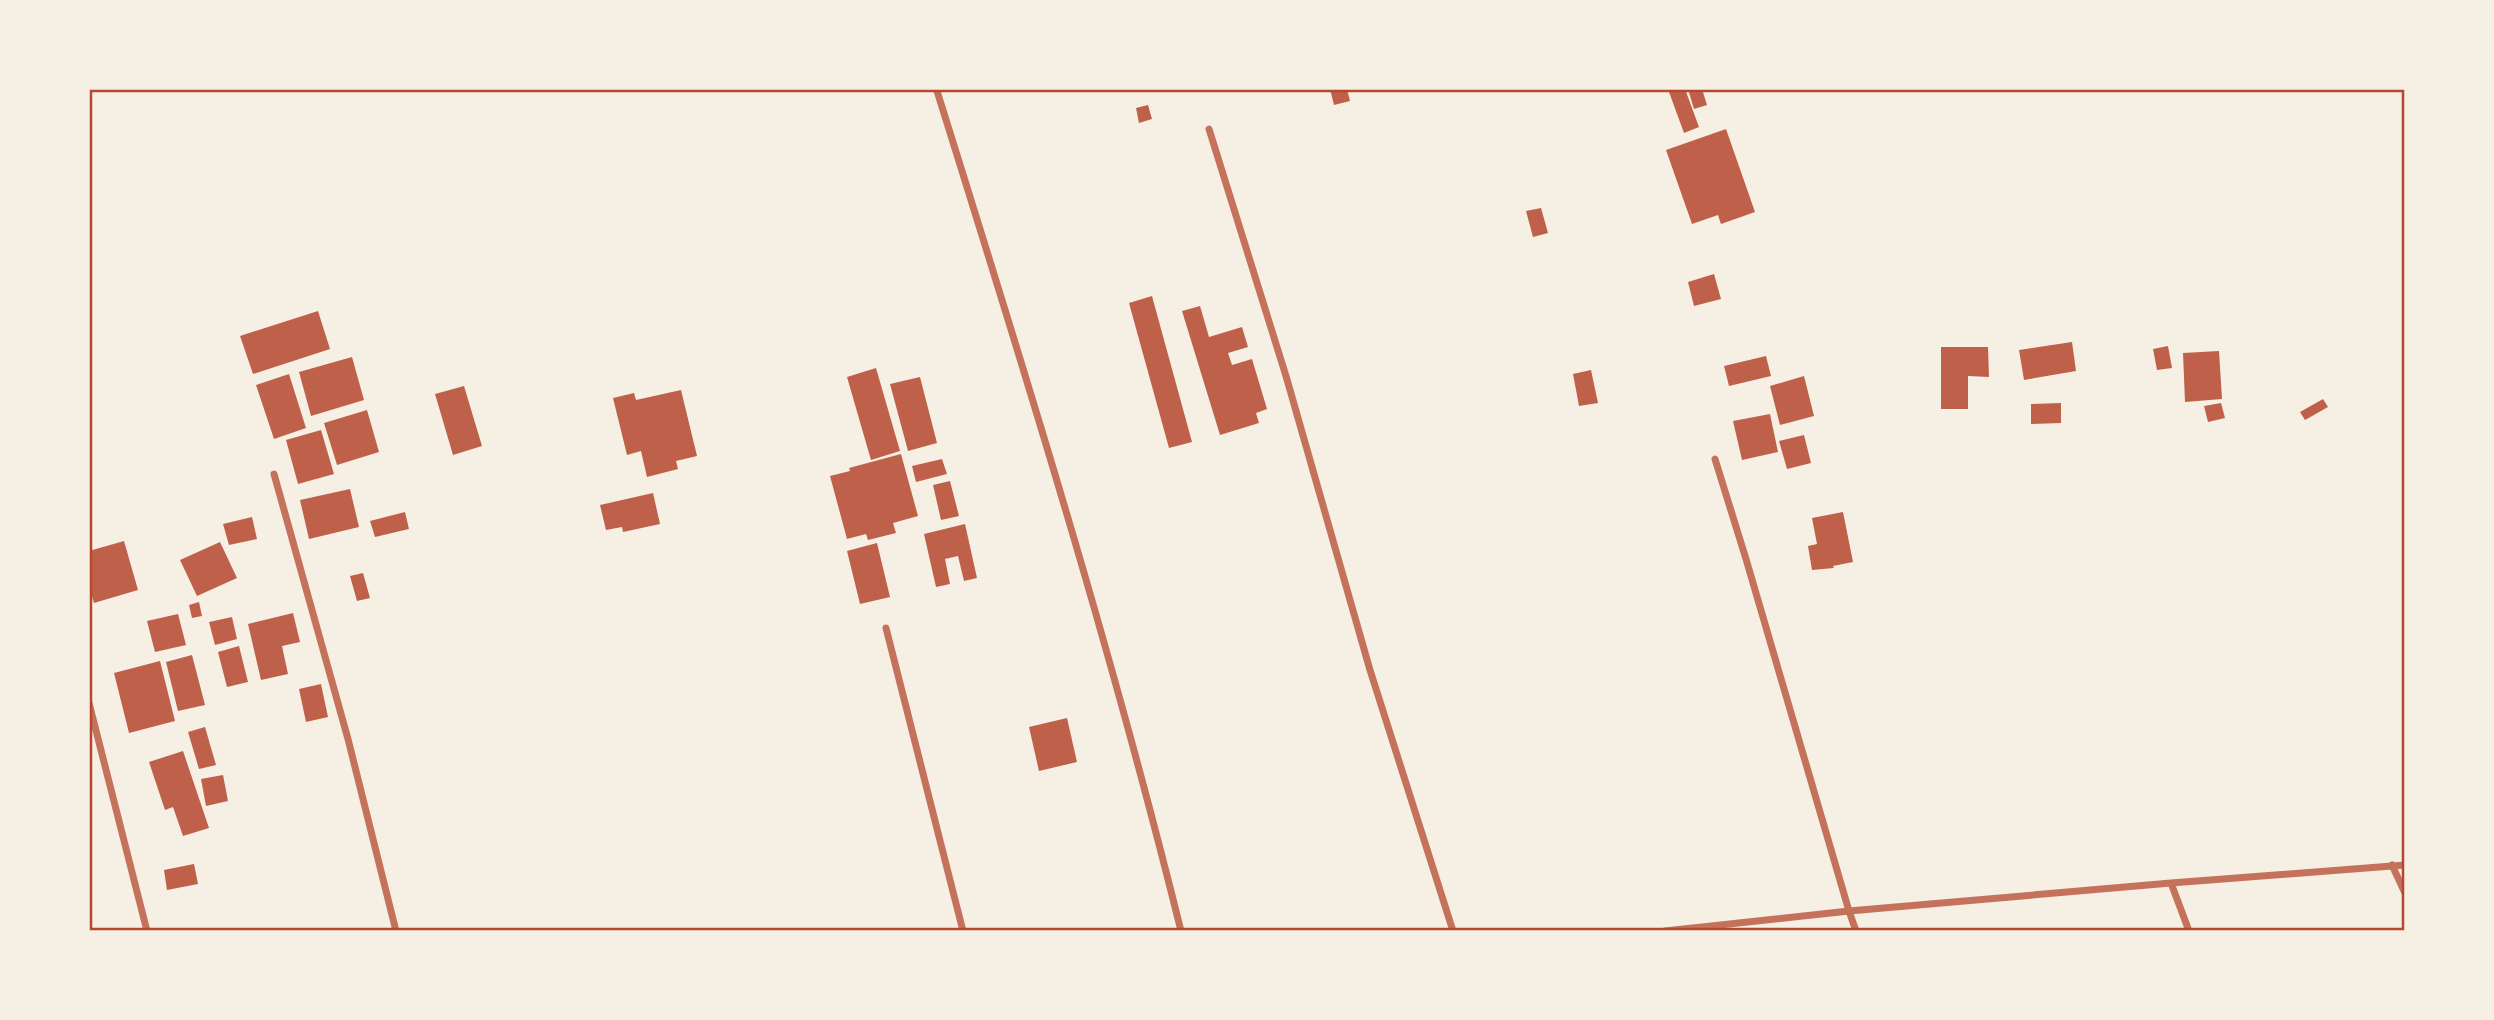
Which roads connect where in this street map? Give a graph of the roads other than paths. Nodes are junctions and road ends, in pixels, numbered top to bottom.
1 (937, 91) edge
2 (1209, 129) dead end
3 (1715, 459) dead end
4 (274, 474) dead end
5 (886, 628) dead end
6 (89, 703) edge
7 (2392, 865) junction
8 (2405, 865) edge
9 (2171, 883) junction
10 (2405, 893) edge
11 (1849, 911) junction
12 (147, 931) edge
13 (396, 931) edge
14 (963, 931) edge
15 (1181, 931) edge
16 (1453, 931) edge
17 (1665, 931) edge
18 (1856, 931) edge
19 (2189, 931) edge

1 - 15 street
2 - 16 street
3 - 11 street
4 - 13 street
5 - 14 street
6 - 12 street
7 - 8 street
7 - 9 street
7 - 10 street
9 - 11 street
9 - 19 street
11 - 17 street
11 - 18 street

